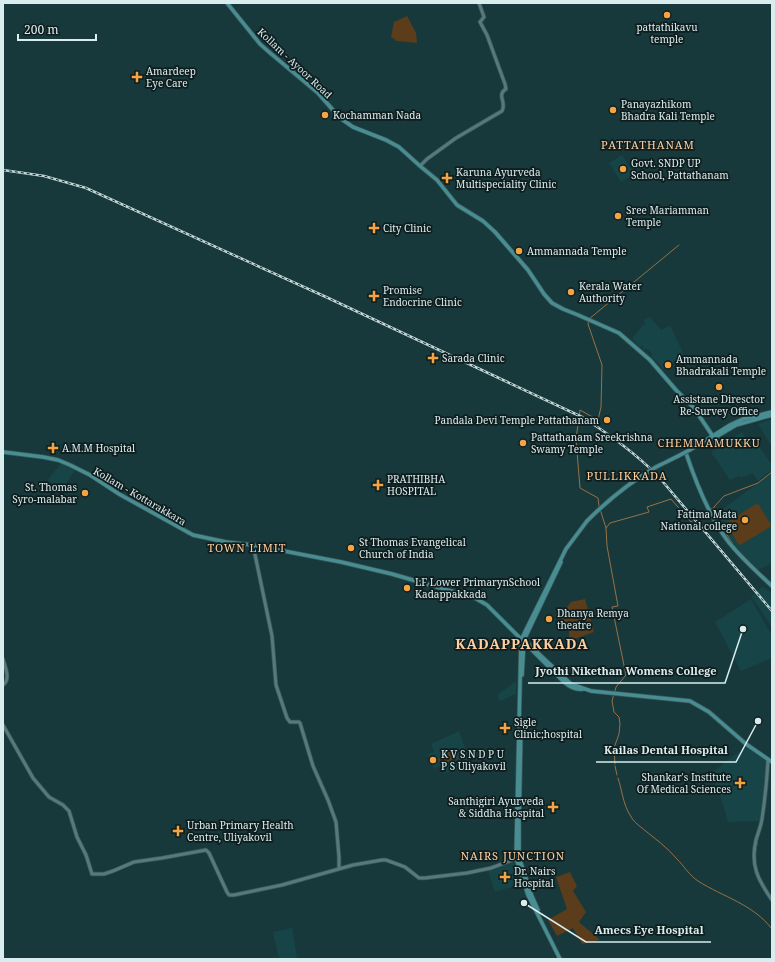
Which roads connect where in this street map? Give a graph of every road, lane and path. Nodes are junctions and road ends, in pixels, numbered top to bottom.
1 (227, 3) edge
2 (479, 3) edge
3 (420, 166) junction
4 (772, 414) edge
5 (714, 437) junction
6 (3, 452) edge
7 (686, 453) junction
8 (253, 545) junction
9 (772, 586) edge
10 (522, 640) junction
11 (3, 659) edge
12 (3, 685) edge
13 (3, 726) edge
14 (770, 761) edge
15 (518, 858) junction
16 (339, 868) junction
17 (772, 900) edge
18 (561, 959) edge

1 - 3 main road, Kollam - Ayoor Road
2 - 3 street
3 - 5 main road, Kollam - Ayoor Road
4 - 5 main road
5 - 7 main road, bridge
6 - 8 main road, Kollam - Kottarakkara
7 - 9 main road
7 - 10 main road, bridge
8 - 10 main road, Kollam - Kottarakkara
8 - 16 street
10 - 14 main road, Kollam - Kottarakkara
10 - 15 main road
11 - 12 street
13 - 16 street
14 - 17 street
15 - 16 street
15 - 18 main road

